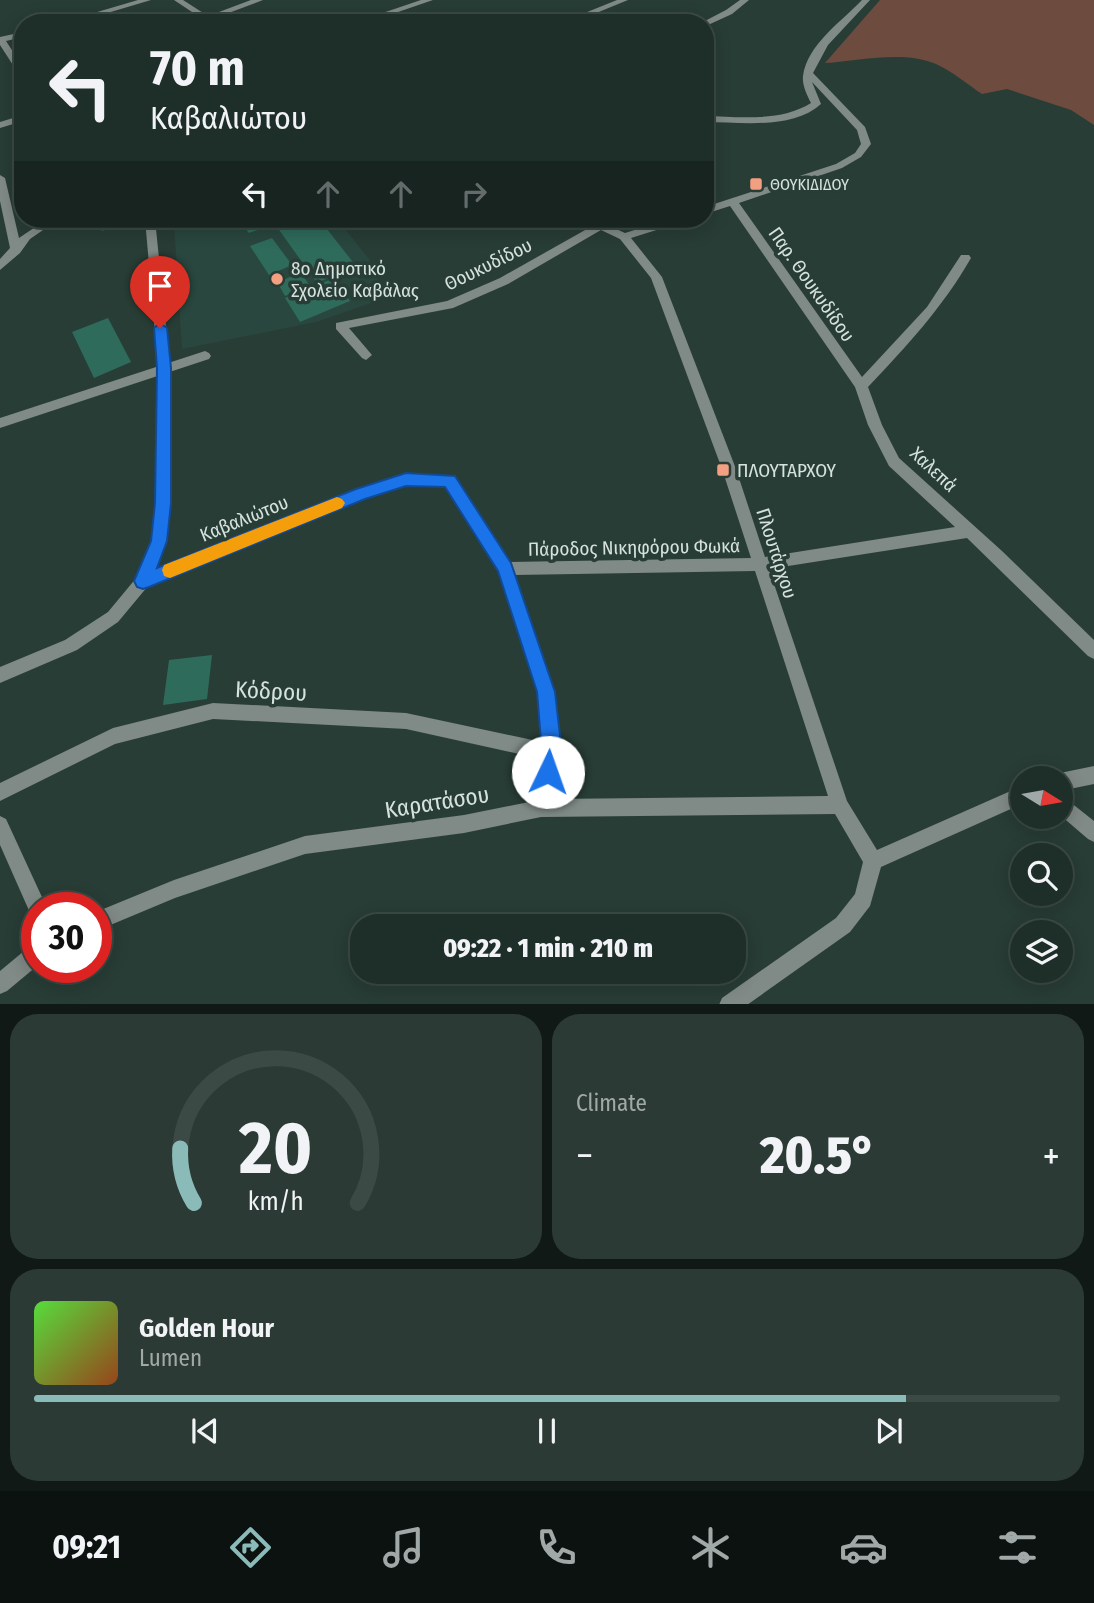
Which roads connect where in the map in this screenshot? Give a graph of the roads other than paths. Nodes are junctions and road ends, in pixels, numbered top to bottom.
1 (147, 0) edge
2 (178, 0) edge
3 (259, 0) edge
4 (429, 0) edge
5 (624, 0) edge
6 (745, 0) edge
7 (866, 0) edge
8 (96, 14) edge
9 (200, 14) edge
10 (225, 14) edge
11 (385, 14) edge
12 (587, 14) edge
13 (714, 19) edge
14 (1, 40) edge
15 (14, 60) edge
16 (808, 73) junction
17 (714, 119) edge
18 (0, 178) edge
19 (733, 202) junction
20 (714, 208) edge
21 (40, 228) edge
22 (151, 228) edge
23 (589, 228) edge
24 (608, 228) edge
25 (652, 228) edge
26 (624, 237) junction
27 (16, 250) junction
28 (965, 258) dead end
29 (0, 266) edge
30 (366, 355) dead end
31 (205, 356) dead end
32 (164, 368) junction
33 (861, 386) junction
34 (0, 423) edge
35 (971, 531) junction
36 (760, 564) junction
37 (505, 569) junction
38 (143, 581) junction
39 (1094, 651) edge
40 (0, 675) edge
41 (552, 753) junction
42 (1094, 775) edge
43 (1073, 779) edge
44 (0, 792) edge
45 (1010, 799) edge
46 (840, 805) junction
47 (541, 808) junction
48 (1073, 814) edge
49 (0, 825) edge
50 (1094, 833) edge
51 (873, 861) junction
52 (31, 892) edge
53 (112, 915) edge
54 (21, 966) edge
55 (0, 984) edge
56 (729, 1004) edge

1 - 8 street
2 - 9 street
3 - 10 street
4 - 11 street
5 - 12 street
6 - 13 street
7 - 16 street
14 - 15 street
16 - 17 street
16 - 19 street
18 - 27 street
19 - 20 street
19 - 33 street, Παρ. Θουκυδίδου
21 - 27 street
22 - 32 street
23 - 30 street, Θουκυδίδου
24 - 26 street, Πλουτάρχου
25 - 26 street
26 - 36 street, Πλουτάρχου
27 - 29 street
28 - 33 street
31 - 32 street
32 - 34 street
32 - 38 street
33 - 35 street, Χαλεπά
35 - 36 street, Πάροδος Νικηφόρου Φωκά
35 - 39 street, Χαλεπά
36 - 37 street, Πάροδος Νικηφόρου Φωκά
36 - 46 street, Πλουτάρχου
37 - 38 street, Καβαλιώτου
37 - 41 street
38 - 40 street, Καβαλιώτου
41 - 44 street, Κόδρου
41 - 47 street
42 - 43 street
45 - 51 street
46 - 47 street, Καρατάσου
46 - 51 street, Πλουτάρχου
47 - 53 street, Καρατάσου
48 - 50 street
49 - 52 street
51 - 56 street
54 - 55 street

